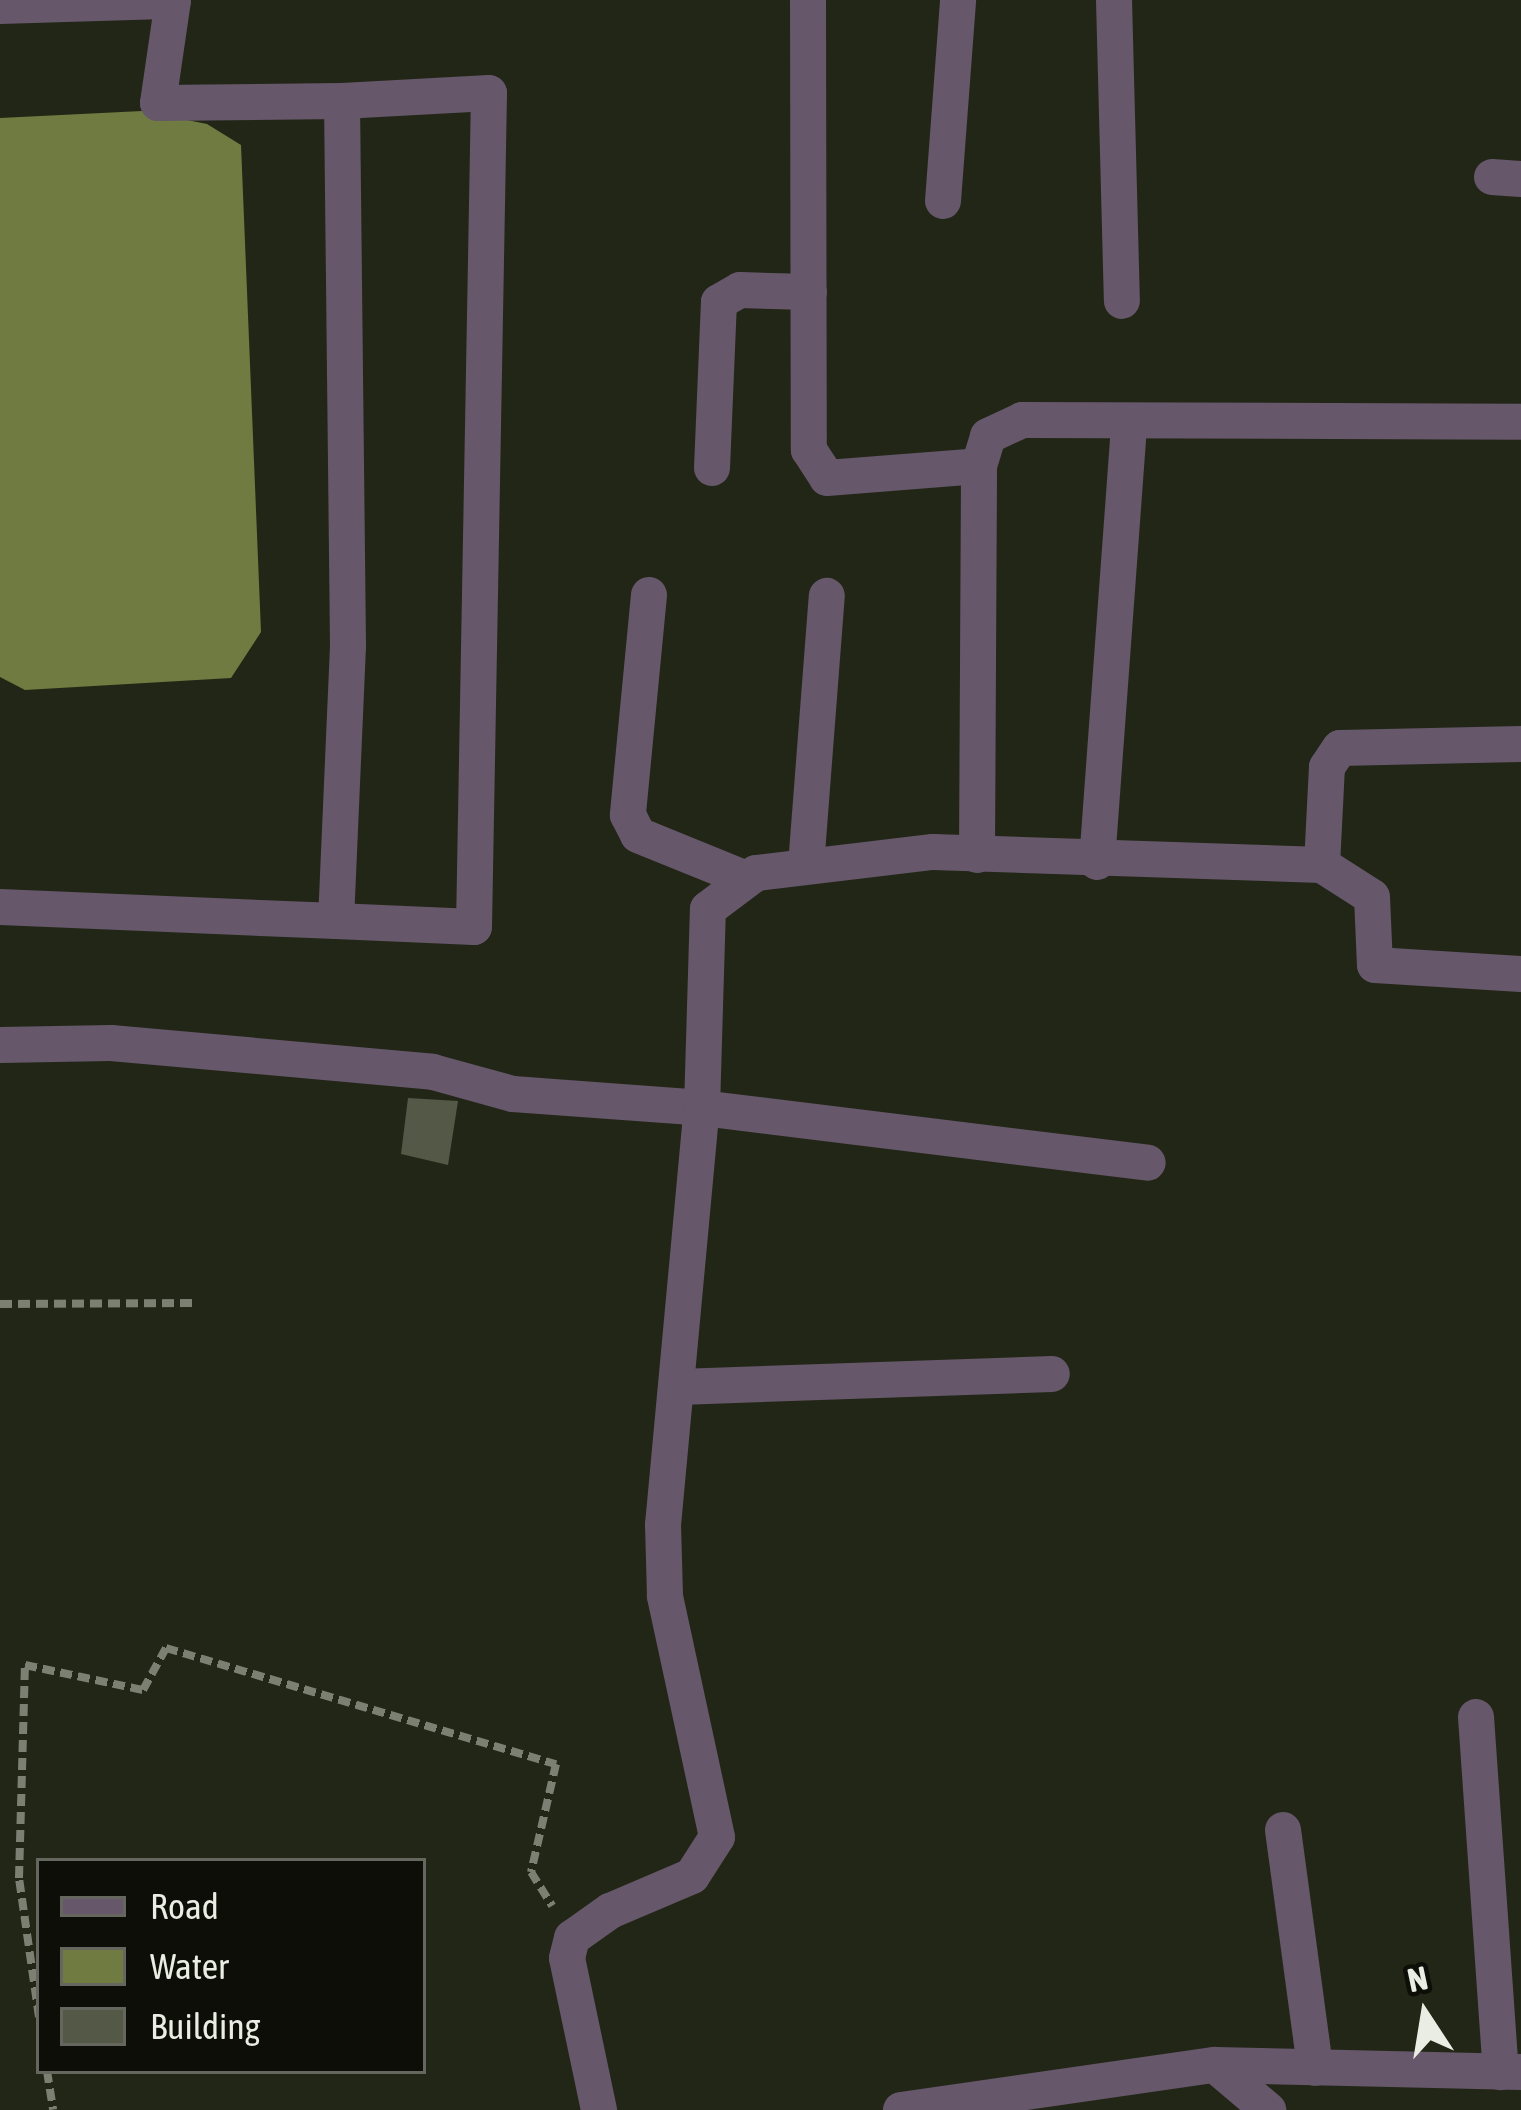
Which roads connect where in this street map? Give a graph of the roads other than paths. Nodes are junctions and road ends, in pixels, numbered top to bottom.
1 (808, 0) edge
2 (958, 0) edge
3 (1114, 0) edge
4 (173, 1) edge
5 (0, 6) edge
6 (343, 100) junction
7 (943, 201) dead end
8 (809, 292) junction
9 (1122, 301) dead end
10 (1521, 422) edge
11 (1129, 423) junction
12 (979, 466) junction
13 (712, 468) dead end
14 (649, 595) dead end
15 (827, 596) dead end
16 (1521, 744) edge
17 (977, 855) junction
18 (1096, 862) junction
19 (1322, 865) junction
20 (806, 866) junction
21 (744, 878) junction
22 (0, 908) edge
23 (336, 921) junction
24 (1521, 974) edge
25 (0, 1045) edge
26 (701, 1108) junction
27 (1148, 1162) dead end
28 (1052, 1374) dead end
29 (679, 1387) junction
30 (1476, 1717) dead end
31 (1283, 1830) dead end
32 (1215, 2066) junction
33 (1315, 2068) junction
34 (1511, 2072) edge
35 (599, 2110) edge
36 (901, 2110) edge
37 (1268, 2110) edge

1 - 8 street
2 - 7 street
3 - 9 street
4 - 5 street
4 - 6 street
6 - 23 street
6 - 23 street
8 - 12 street
8 - 13 street
10 - 11 street
11 - 12 street
11 - 18 street
12 - 17 street
14 - 21 street
15 - 20 street
16 - 19 street
17 - 18 street
17 - 20 street
18 - 19 street
19 - 24 street
20 - 21 street
21 - 26 street
22 - 23 street
25 - 26 street
26 - 27 street
26 - 29 street
28 - 29 street
29 - 35 street
30 - 34 street
31 - 33 street
32 - 33 street
32 - 36 street
32 - 37 street
33 - 34 street

